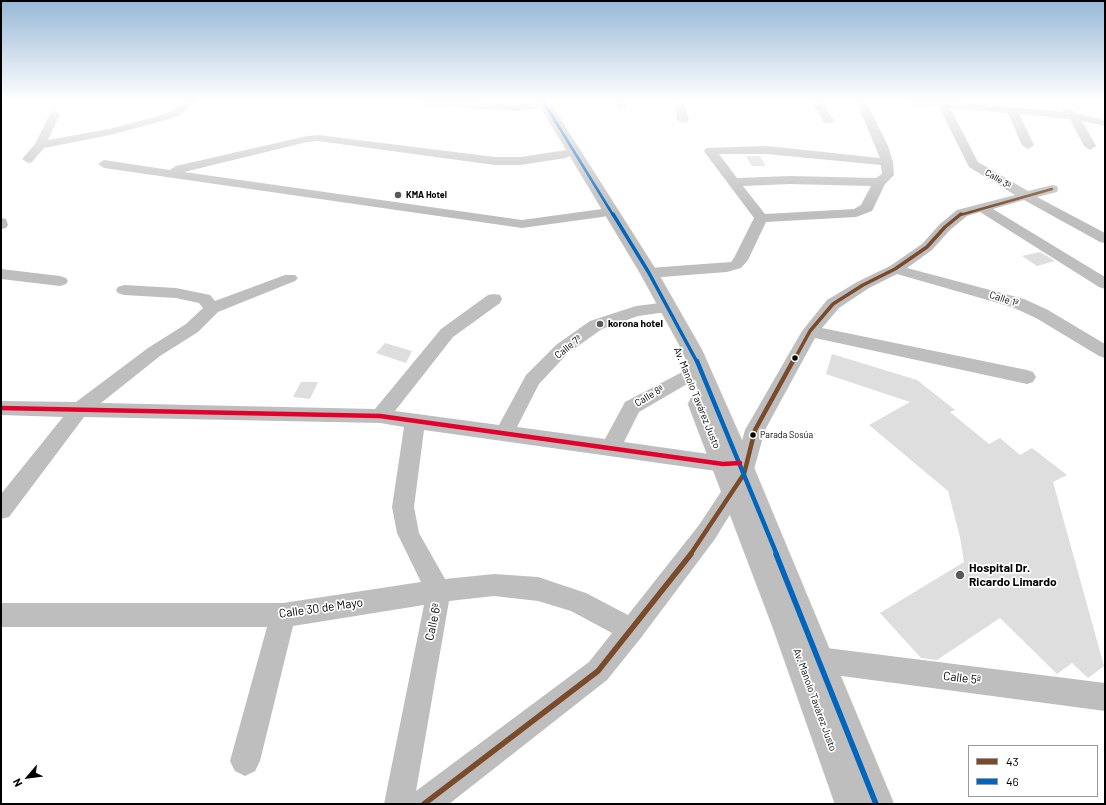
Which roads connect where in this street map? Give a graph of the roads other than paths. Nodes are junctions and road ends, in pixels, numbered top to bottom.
1 (43, 139) edge
2 (75, 139) edge
3 (312, 139) edge
4 (322, 139) edge
5 (558, 139) edge
6 (563, 139) edge
7 (879, 139) edge
8 (960, 139) edge
9 (1025, 139) edge
10 (1086, 139) edge
11 (40, 145) junction
12 (1028, 145) dead end
13 (1090, 146) dead end
14 (566, 154) junction
15 (28, 159) dead end
16 (887, 162) junction
17 (104, 164) dead end
18 (165, 173) junction
19 (734, 182) junction
20 (879, 182) junction
21 (1052, 189) dead end
22 (1026, 196) junction
23 (982, 208) junction
24 (602, 213) junction
25 (761, 218) junction
26 (1105, 239) edge
27 (895, 269) junction
28 (648, 272) junction
29 (1, 274) edge
30 (290, 278) dead end
31 (60, 281) dead end
32 (1105, 284) edge
33 (124, 290) dead end
34 (494, 299) dead end
35 (212, 308) junction
36 (662, 308) junction
37 (810, 332) junction
38 (1105, 352) edge
39 (688, 374) junction
40 (1027, 377) dead end
41 (1, 408) edge
42 (80, 410) junction
43 (380, 416) junction
44 (415, 422) junction
45 (504, 434) junction
46 (610, 449) junction
47 (735, 473) junction
48 (1, 510) edge
49 (439, 591) junction
50 (1, 615) edge
51 (283, 615) junction
52 (631, 630) junction
53 (810, 661) junction
54 (1105, 697) edge
55 (245, 761) dead end
56 (399, 804) edge
57 (424, 804) edge
58 (853, 804) edge
59 (876, 804) edge

1 - 11 street
2 - 11 street
3 - 18 street
4 - 14 street
5 - 14 main road, Av. Manolo Tavárez Justo
6 - 28 main road, Av. Manolo Tavárez Justo
7 - 16 street
8 - 22 street, Calle 3ª
9 - 12 street
10 - 13 street
11 - 15 street
14 - 24 main road, Av. Manolo Tavárez Justo
16 - 19 street
16 - 20 street
17 - 18 street
18 - 24 street
19 - 20 street
19 - 25 street
20 - 25 street
21 - 22 street
22 - 23 street
22 - 26 street, Calle 3ª
23 - 27 street
23 - 32 street
24 - 36 main road, Av. Manolo Tavárez Justo
25 - 28 street
27 - 37 street
27 - 38 street, Calle 1ª
28 - 36 main road, Av. Manolo Tavárez Justo
29 - 31 street
30 - 35 street
33 - 35 street
34 - 43 street
35 - 42 street
36 - 39 main road, Av. Manolo Tavárez Justo
36 - 45 street, Calle 7ª
36 - 47 main road, Av. Manolo Tavárez Justo
37 - 40 street
37 - 47 street
39 - 46 street, Calle 8ª
39 - 47 main road, Av. Manolo Tavárez Justo
41 - 42 street
42 - 43 street
42 - 48 street
43 - 44 street
44 - 45 street
44 - 49 street, Calle 6ª
45 - 46 street
46 - 47 street
47 - 52 street
47 - 53 main road, Av. Manolo Tavárez Justo
49 - 51 street, Calle 30 de Mayo
49 - 52 street, Calle 30 de Mayo
49 - 56 street, Calle 6ª
50 - 51 street, Calle 30 de Mayo
51 - 55 street
52 - 57 street
53 - 54 street, Calle 5ª
53 - 58 main road, Av. Manolo Tavárez Justo
53 - 59 main road, Av. Manolo Tavárez Justo

